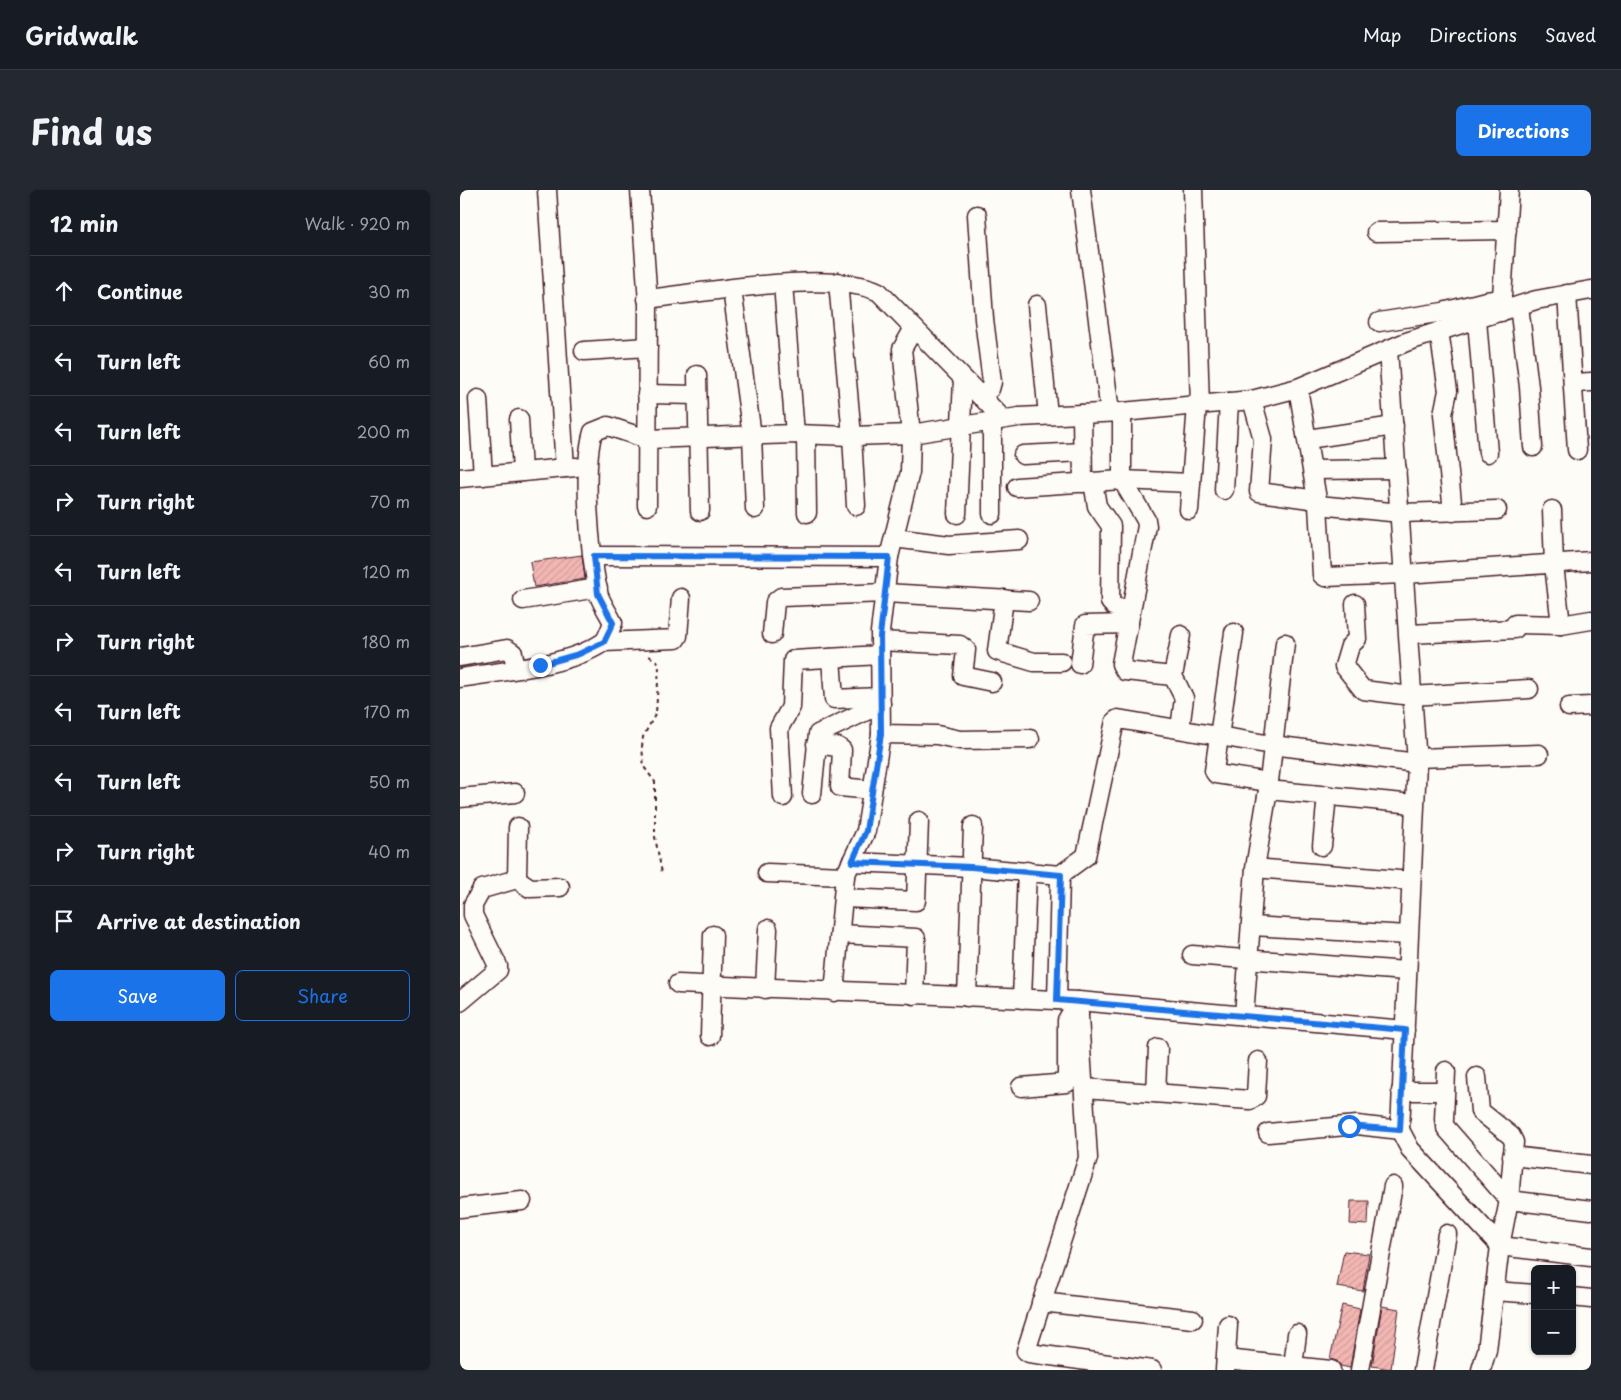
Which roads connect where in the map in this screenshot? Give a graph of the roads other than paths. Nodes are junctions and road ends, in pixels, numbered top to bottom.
1 (547, 190) edge
2 (640, 190) edge
3 (1081, 190) edge
4 (1193, 190) edge
5 (1509, 190) edge
6 (976, 215) dead end
7 (1507, 230) junction
8 (1376, 232) dead end
9 (838, 282) junction
10 (784, 284) junction
11 (732, 290) junction
12 (1591, 290) edge
13 (1567, 294) junction
14 (647, 299) junction
15 (1037, 306) dead end
16 (1501, 306) junction
17 (1519, 306) junction
18 (1476, 320) junction
19 (1379, 322) dead end
20 (914, 328) junction
21 (1439, 331) junction
22 (648, 347) junction
23 (1388, 350) junction
24 (584, 351) dead end
25 (697, 375) dead end
26 (963, 379) junction
27 (1583, 383) edge
28 (1298, 388) junction
29 (647, 394) junction
30 (697, 395) junction
31 (980, 396) junction
32 (478, 399) dead end
33 (1252, 400) junction
34 (1229, 402) junction
35 (1198, 405) junction
36 (1116, 412) junction
37 (1082, 414) junction
38 (1048, 415) junction
39 (519, 419) dead end
40 (997, 420) junction
41 (963, 426) junction
42 (1394, 426) junction
43 (911, 434) junction
44 (801, 435) junction
45 (752, 436) junction
46 (852, 436) junction
47 (699, 437) junction
48 (1308, 438) junction
49 (647, 439) junction
50 (1533, 447) dead end
51 (1577, 450) dead end
52 (1083, 452) junction
53 (1488, 453) dead end
54 (1023, 455) dead end
55 (588, 466) junction
56 (565, 468) junction
57 (1397, 469) junction
58 (1314, 470) junction
59 (522, 472) junction
60 (483, 476) junction
61 (460, 478) edge
62 (1122, 480) junction
63 (1088, 482) junction
64 (1191, 483) junction
65 (1017, 487) dead end
66 (1224, 490) dead end
67 (1318, 502) junction
68 (647, 506) dead end
69 (856, 506) dead end
70 (755, 509) dead end
71 (1189, 510) dead end
72 (1497, 510) dead end
73 (1552, 510) dead end
74 (700, 511) dead end
75 (1401, 512) junction
76 (1453, 512) junction
77 (807, 513) dead end
78 (957, 514) dead end
79 (992, 514) dead end
80 (894, 538) junction
81 (1018, 540) dead end
82 (594, 556) junction
83 (889, 557) junction
84 (1591, 561) edge
85 (1554, 564) junction
86 (1405, 574) junction
87 (598, 588) junction
88 (885, 593) junction
89 (681, 598) dead end
90 (1004, 599) junction
91 (523, 600) dead end
92 (1029, 601) dead end
93 (1355, 604) dead end
94 (1130, 618) junction
95 (1591, 620) edge
96 (1561, 625) junction
97 (1234, 633) dead end
98 (772, 634) dead end
99 (1409, 634) junction
100 (1181, 635) dead end
101 (604, 642) junction
102 (1285, 643) dead end
103 (880, 648) junction
104 (460, 657) edge
105 (831, 658) junction
106 (1062, 662) dead end
107 (1080, 664) dead end
108 (516, 669) junction
109 (1172, 676) junction
110 (460, 678) edge
111 (992, 682) dead end
112 (1529, 689) dead end
113 (1411, 696) junction
114 (880, 701) junction
115 (1591, 706) edge
116 (1569, 707) dead end
117 (1180, 729) junction
118 (881, 734) junction
119 (1217, 736) junction
120 (1030, 740) dead end
121 (816, 744) junction
122 (1272, 745) junction
123 (1539, 754) dead end
124 (1416, 761) junction
125 (1269, 786) junction
126 (872, 790) junction
127 (515, 793) dead end
128 (812, 794) dead end
129 (1327, 795) junction
130 (783, 797) dead end
131 (460, 798) edge
132 (1414, 804) junction
133 (919, 821) dead end
134 (973, 826) dead end
135 (518, 827) dead end
136 (1322, 846) dead end
137 (917, 865) junction
138 (971, 867) junction
139 (1255, 868) junction
140 (848, 869) junction
141 (1027, 871) junction
142 (767, 873) dead end
143 (1061, 875) junction
144 (517, 878) junction
145 (1411, 881) junction
146 (560, 887) dead end
147 (843, 898) junction
148 (1252, 926) junction
149 (768, 929) dead end
150 (840, 934) junction
151 (713, 935) dead end
152 (1408, 935) junction
153 (1192, 955) dead end
154 (1249, 960) junction
155 (1406, 971) junction
156 (678, 984) dead end
157 (711, 987) junction
158 (765, 989) junction
159 (834, 992) junction
160 (914, 995) junction
161 (968, 997) junction
162 (1022, 999) junction
163 (1057, 1000) junction
164 (460, 1002) edge
165 (1078, 1007) junction
166 (1244, 1016) junction
167 (1405, 1030) junction
168 (710, 1036) dead end
169 (1158, 1048) dead end
170 (1258, 1060) dead end
171 (1446, 1071) dead end
172 (1477, 1077) dead end
173 (1021, 1086) dead end
174 (1084, 1088) junction
175 (1401, 1091) junction
176 (1445, 1091) junction
177 (1156, 1093) junction
178 (1400, 1130) junction
179 (1268, 1133) dead end
180 (1512, 1156) junction
181 (1591, 1165) edge
182 (1394, 1186) dead end
183 (1509, 1200) junction
184 (522, 1201) dead end
185 (460, 1208) edge
186 (1591, 1210) edge
187 (1447, 1234) dead end
188 (1500, 1246) junction
189 (1591, 1257) edge
190 (1494, 1291) junction
191 (1531, 1294) edge
192 (1576, 1297) edge
193 (1591, 1299) edge
194 (1041, 1302) junction
195 (1193, 1319) dead end
196 (1228, 1325) dead end
197 (1297, 1334) dead end
198 (1226, 1364) edge
199 (1293, 1366) junction
200 (1152, 1370) edge
201 (1331, 1370) edge
202 (1360, 1370) edge
203 (1423, 1370) edge
204 (1481, 1370) edge

1 - 56 street
2 - 14 street
3 - 36 street
4 - 35 street
5 - 7 street
6 - 31 street
7 - 8 street
7 - 16 street
9 - 10 street
9 - 20 street
9 - 46 street
10 - 11 street
10 - 44 street
11 - 14 street
11 - 45 street
12 - 13 street
13 - 17 street
13 - 27 street
14 - 22 street
15 - 38 street
16 - 17 street
16 - 18 street
16 - 19 street
17 - 50 street
18 - 21 street
18 - 53 street
20 - 26 street
20 - 43 street
21 - 23 street
21 - 76 street
22 - 24 street
22 - 29 street
23 - 28 street
23 - 42 street
25 - 30 street
26 - 31 street
26 - 41 street
27 - 51 street
28 - 33 street
28 - 48 street
29 - 30 street
29 - 49 street
30 - 47 street
31 - 40 street
32 - 60 street
33 - 34 street
33 - 67 street
34 - 35 street
34 - 66 street
35 - 36 street
35 - 64 street
36 - 37 street
36 - 62 street
37 - 38 street
37 - 52 street
38 - 40 street
39 - 59 street
40 - 41 street
40 - 79 street
41 - 43 street
41 - 78 street
42 - 48 street
42 - 57 street
43 - 46 street
43 - 80 street
44 - 45 street
44 - 46 street
44 - 77 street
45 - 47 street
45 - 70 street
46 - 69 street
47 - 49 street
47 - 74 street
48 - 58 street
49 - 55 street
49 - 68 street
52 - 54 street
52 - 63 street
55 - 56 street
55 - 82 street
56 - 59 street
57 - 58 street
57 - 75 street
58 - 67 street
59 - 60 street
60 - 61 street
62 - 63 street
62 - 64 street
62 - 94 street
63 - 65 street
63 - 94 street
64 - 71 street
67 - 75 street
67 - 86 street
72 - 76 street
73 - 85 street
75 - 76 street
75 - 86 street
80 - 81 street
80 - 83 street
82 - 83 street
82 - 87 street
83 - 88 street
84 - 85 street
85 - 86 street
85 - 96 street
86 - 99 street
87 - 91 street
87 - 101 street
88 - 90 street
88 - 98 street
88 - 103 street
89 - 101 street
90 - 92 street
90 - 106 street
93 - 113 street
94 - 107 street
94 - 109 street
95 - 96 street
96 - 99 street
97 - 119 street
99 - 113 street
100 - 109 street
101 - 108 street
102 - 122 street
103 - 105 street
103 - 111 street
103 - 114 street
104 - 108 street
105 - 114 street
105 - 130 street
108 - 110 street
109 - 117 street
112 - 113 street
113 - 124 street
114 - 118 street
114 - 121 street
115 - 116 street
117 - 119 street
117 - 143 street
118 - 120 street
118 - 126 street
119 - 122 street
119 - 125 street
121 - 126 street
121 - 128 street
122 - 124 street
122 - 125 street
123 - 124 street
124 - 132 street
125 - 129 street
125 - 139 street
126 - 140 street
127 - 131 street
129 - 132 street
129 - 136 street
132 - 145 street
133 - 137 street
134 - 138 street
135 - 144 street
137 - 138 street
137 - 140 street
137 - 147 street
138 - 141 street
138 - 161 street
139 - 145 street
139 - 148 street
140 - 142 street
140 - 147 street
141 - 143 street
141 - 162 street
143 - 163 street
144 - 146 street
144 - 164 street
145 - 152 street
147 - 150 street
148 - 152 street
148 - 154 street
149 - 158 street
150 - 159 street
150 - 160 street
151 - 157 street
152 - 155 street
153 - 154 street
154 - 155 street
154 - 166 street
155 - 167 street
156 - 157 street
157 - 158 street
157 - 168 street
158 - 159 street
159 - 160 street
160 - 161 street
161 - 162 street
162 - 163 street
163 - 165 street
165 - 166 street
165 - 173 street
165 - 174 street
166 - 167 street
167 - 175 street
169 - 177 street
170 - 177 street
171 - 176 street
172 - 180 street
174 - 177 street
174 - 194 street
175 - 176 street
175 - 178 street
176 - 183 street
178 - 179 street
178 - 188 street
180 - 181 street
180 - 183 street
182 - 202 street
183 - 186 street
183 - 188 street
184 - 185 street
187 - 203 street
188 - 189 street
188 - 190 street
190 - 191 street
190 - 204 street
192 - 193 street
194 - 195 street
194 - 200 street
196 - 198 street
197 - 199 street
198 - 199 street
199 - 201 street

